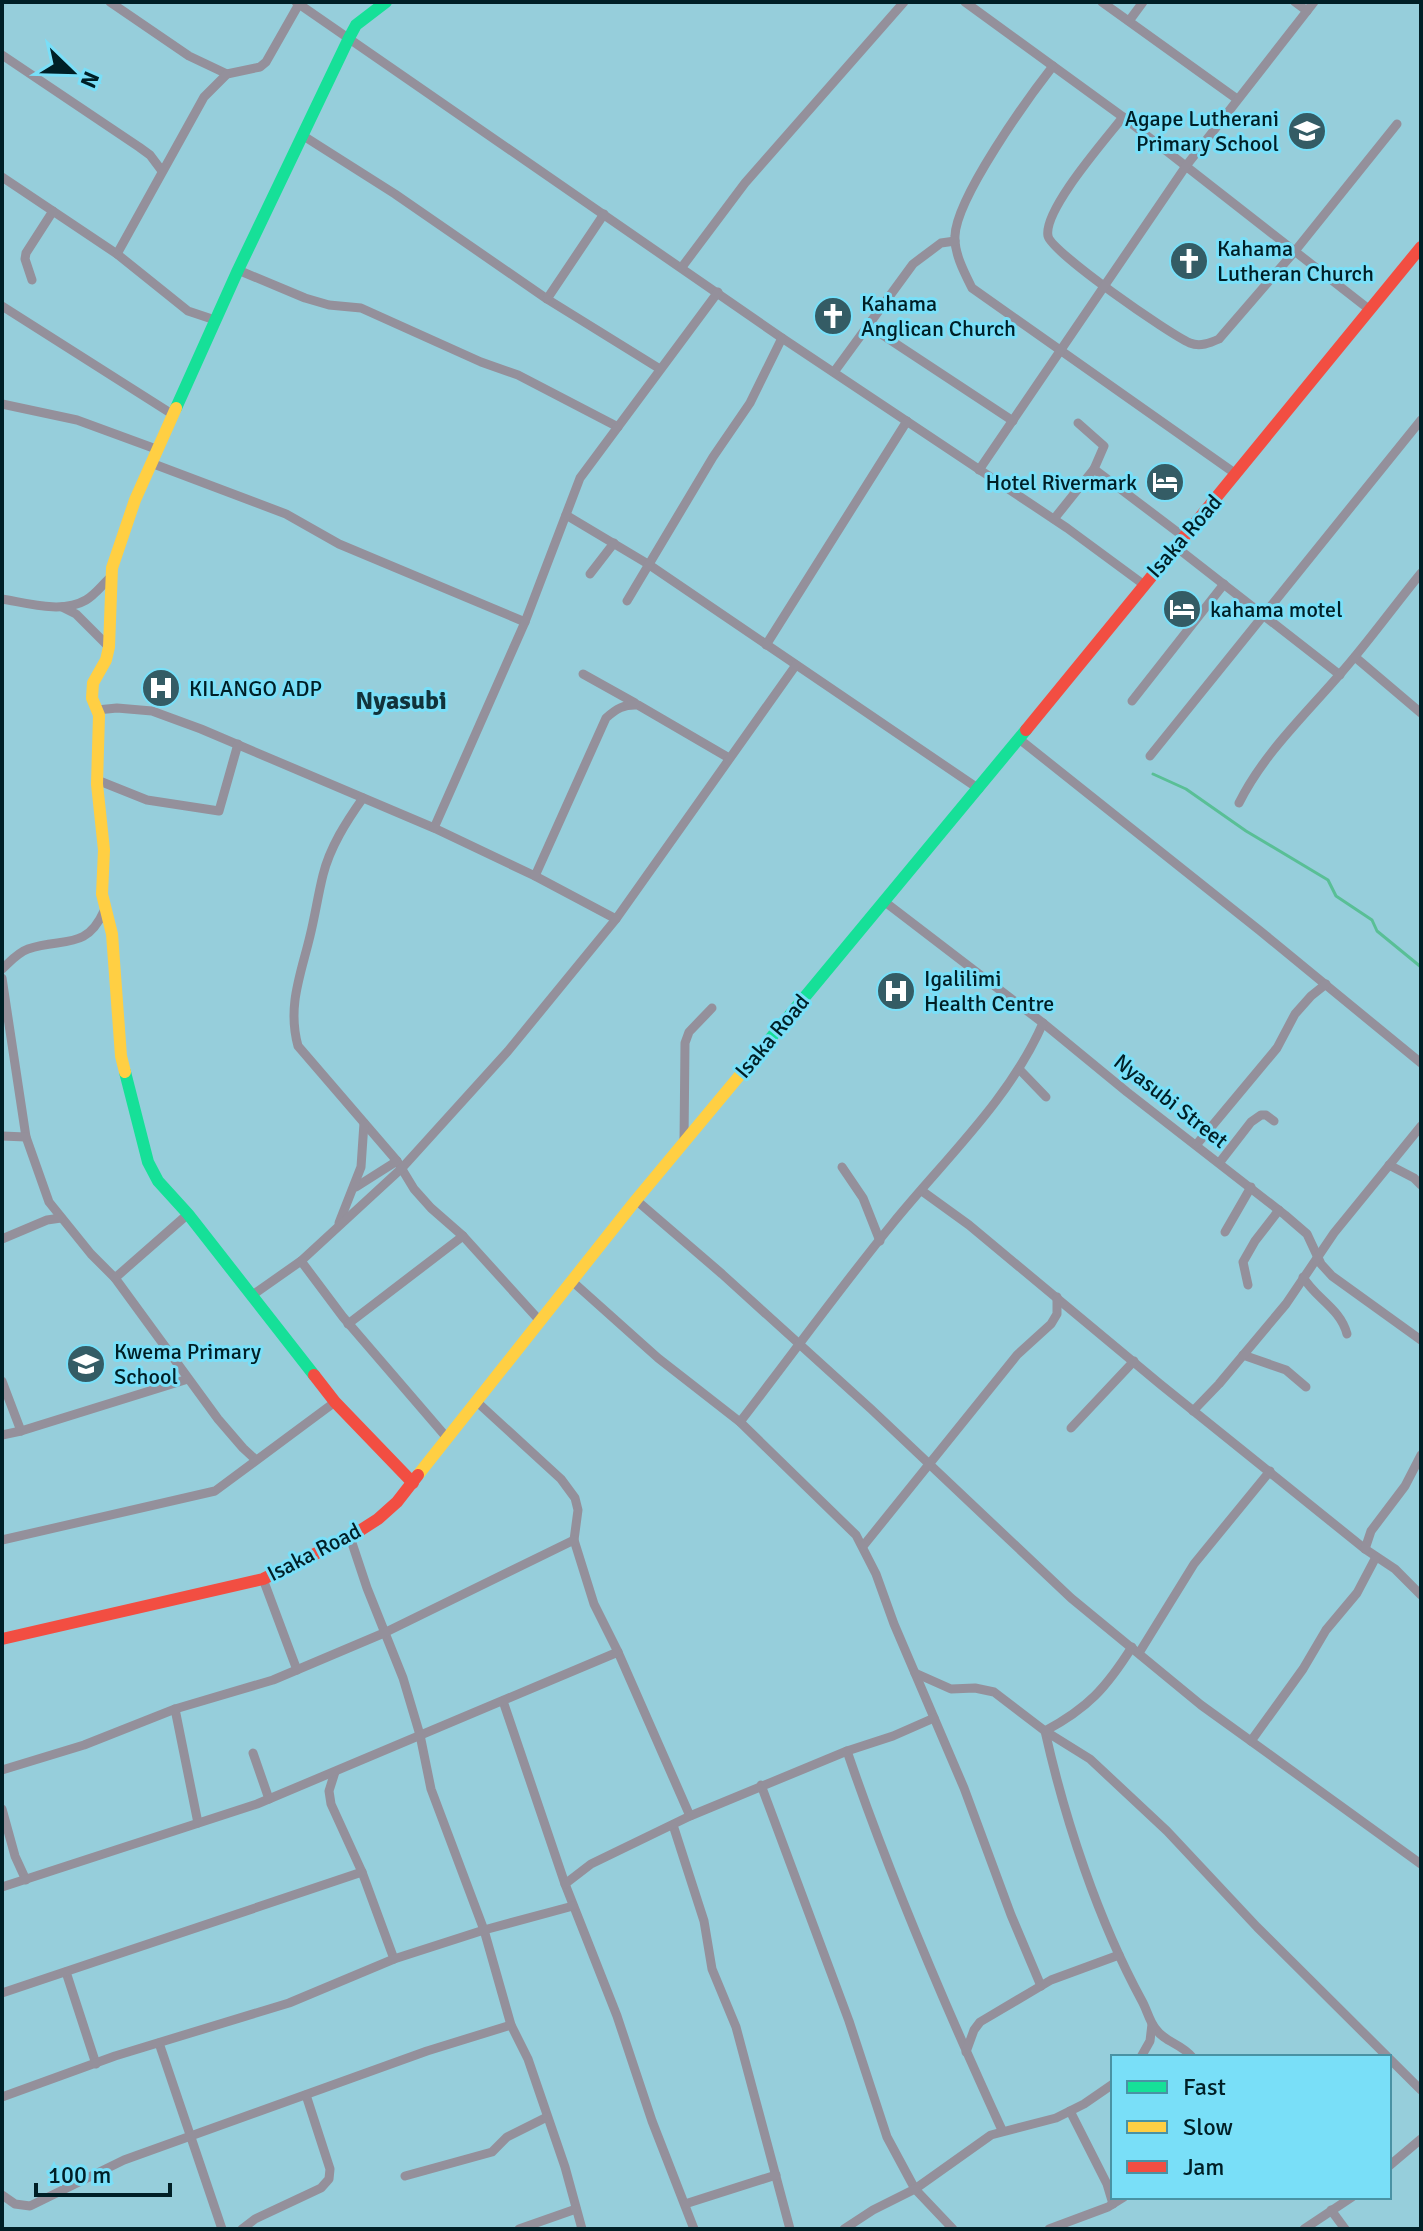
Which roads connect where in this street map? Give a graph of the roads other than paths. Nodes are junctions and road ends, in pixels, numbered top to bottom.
1 (110, 2) edge
2 (386, 2) edge
3 (904, 2) edge
4 (965, 2) edge
5 (1102, 2) edge
6 (1143, 2) edge
7 (1295, 2) edge
8 (1314, 2) edge
9 (298, 3) edge
10 (1307, 11) junction
11 (1129, 21) junction
12 (349, 38) junction
13 (2, 55) edge
14 (1053, 66) junction
15 (227, 74) junction
16 (1237, 99) junction
17 (1123, 117) junction
18 (1397, 124) dead end
19 (302, 135) junction
20 (1186, 166) junction
21 (162, 171) junction
22 (2, 177) edge
23 (53, 211) junction
24 (604, 214) junction
25 (955, 241) junction
26 (1421, 247) edge
27 (1295, 251) junction
28 (117, 254) junction
29 (682, 267) junction
30 (238, 270) junction
31 (32, 280) dead end
32 (1104, 286) junction
33 (718, 292) junction
34 (547, 299) junction
35 (2, 306) edge
36 (1370, 310) junction
37 (215, 320) junction
38 (869, 326) junction
39 (782, 338) junction
40 (1062, 352) junction
41 (660, 369) junction
42 (834, 372) junction
43 (2, 404) edge
44 (172, 414) junction
45 (1421, 420) edge
46 (907, 421) junction
47 (1013, 421) junction
48 (1078, 423) dead end
49 (618, 427) junction
50 (156, 449) junction
51 (151, 463) junction
52 (1094, 469) junction
53 (979, 470) junction
54 (1236, 474) junction
55 (566, 515) junction
56 (1054, 519) junction
57 (1180, 542) junction
58 (614, 543) junction
59 (648, 564) junction
60 (590, 574) dead end
61 (110, 578) junction
62 (1419, 580) edge
63 (1143, 584) junction
64 (1224, 584) junction
65 (2, 599) edge
66 (627, 601) dead end
67 (62, 607) junction
68 (1264, 616) junction
69 (525, 622) junction
70 (766, 645) junction
71 (109, 647) junction
72 (1355, 657) junction
73 (796, 665) junction
74 (583, 674) dead end
75 (1340, 675) junction
76 (1132, 701) dead end
77 (638, 705) junction
78 (97, 710) junction
79 (1421, 713) edge
80 (1018, 738) junction
81 (238, 744) junction
82 (1150, 756) dead end
83 (729, 758) junction
84 (97, 780) junction
85 (979, 789) junction
86 (363, 798) junction
87 (1239, 803) dead end
88 (434, 828) junction
89 (535, 876) junction
90 (885, 902) junction
91 (104, 911) junction
92 (616, 919) junction
93 (2, 969) edge
94 (2, 978) edge
95 (1326, 984) junction
96 (712, 1008) dead end
97 (1043, 1023) junction
98 (1421, 1063) edge
99 (1019, 1069) junction
100 (1046, 1097) dead end
101 (1274, 1121) dead end
102 (364, 1123) junction
103 (1421, 1126) edge
104 (2, 1136) edge
105 (26, 1137) junction
106 (684, 1142) junction
107 (1197, 1144) junction
108 (1220, 1162) junction
109 (400, 1164) junction
110 (1389, 1165) junction
111 (842, 1167) dead end
112 (1421, 1185) edge
113 (1251, 1187) junction
114 (354, 1189) junction
115 (922, 1191) junction
116 (636, 1200) junction
117 (1279, 1210) junction
118 (188, 1214) junction
119 (61, 1218) junction
120 (338, 1225) junction
121 (1225, 1232) dead end
122 (463, 1236) junction
123 (2, 1239) edge
124 (880, 1241) junction
125 (1318, 1256) junction
126 (301, 1261) junction
127 (1303, 1277) junction
128 (115, 1278) junction
129 (573, 1282) junction
130 (1248, 1285) dead end
131 (251, 1296) junction
132 (1057, 1297) junction
133 (540, 1321) junction
134 (348, 1324) junction
135 (1347, 1334) dead end
136 (1421, 1340) edge
137 (800, 1344) junction
138 (1243, 1355) junction
139 (1134, 1361) junction
140 (188, 1379) junction
141 (2, 1381) edge
142 (1306, 1387) dead end
143 (335, 1402) junction
144 (477, 1402) junction
145 (1193, 1411) junction
146 (740, 1422) junction
147 (1071, 1428) dead end
148 (21, 1431) junction
149 (2, 1435) edge
150 (448, 1439) junction
151 (1421, 1455) edge
152 (256, 1460) junction
153 (928, 1463) junction
154 (1270, 1471) junction
155 (413, 1483) junction
156 (350, 1537) junction
157 (2, 1540) edge
158 (574, 1540) junction
159 (864, 1545) junction
160 (1365, 1549) junction
161 (1376, 1557) junction
162 (263, 1579) junction
163 (1421, 1595) edge
164 (384, 1633) junction
165 (2, 1639) edge
166 (1136, 1650) junction
167 (618, 1652) junction
168 (297, 1670) junction
169 (915, 1673) junction
170 (503, 1701) junction
171 (175, 1709) junction
172 (934, 1718) junction
173 (1045, 1731) junction
174 (420, 1735) junction
175 (1251, 1741) junction
176 (847, 1751) junction
177 (253, 1753) dead end
178 (2, 1770) edge
179 (335, 1772) junction
180 (761, 1785) junction
181 (269, 1799) junction
182 (2, 1809) edge
183 (690, 1816) junction
184 (198, 1823) junction
185 (673, 1825) junction
186 (1421, 1864) edge
187 (362, 1872) junction
188 (26, 1880) junction
189 (565, 1884) junction
190 (2, 1887) edge
191 (573, 1906) junction
192 (484, 1930) junction
193 (1119, 1955) junction
194 (394, 1959) junction
195 (66, 1972) junction
196 (1041, 1986) junction
197 (2, 1993) edge
198 (1152, 2024) junction
199 (511, 2025) junction
200 (159, 2043) junction
201 (966, 2052) junction
202 (1142, 2055) edge
203 (1190, 2055) edge
204 (1386, 2055) edge
205 (1391, 2060) edge
206 (96, 2064) junction
207 (1111, 2085) edge
208 (1421, 2090) edge
209 (306, 2095) junction
210 (2, 2097) edge
211 (1070, 2111) junction
212 (547, 2117) junction
213 (1002, 2130) junction
214 (191, 2135) junction
215 (1421, 2139) edge
216 (1391, 2164) edge
217 (776, 2175) junction
218 (405, 2176) dead end
219 (915, 2189) junction
220 (2, 2195) edge
221 (1111, 2197) edge
222 (1112, 2199) edge
223 (1121, 2199) edge
224 (1349, 2199) edge
225 (685, 2204) junction
226 (1113, 2204) junction
227 (576, 2209) junction
228 (1331, 2210) junction
229 (222, 2229) edge
230 (242, 2229) edge
231 (519, 2229) edge
232 (582, 2229) edge
233 (694, 2229) edge
234 (790, 2229) edge
235 (844, 2229) edge
236 (953, 2229) edge
237 (1049, 2229) edge
238 (1304, 2229) edge
239 (1345, 2229) edge

1 - 15 street
2 - 12 street
3 - 29 street
4 - 14 street
5 - 11 street
6 - 11 street
7 - 10 street
8 - 10 street
9 - 12 street
9 - 15 street
10 - 16 street
11 - 16 street
12 - 19 street
12 - 24 street
13 - 21 street
14 - 17 street
14 - 25 street
15 - 21 street
16 - 20 street
17 - 20 street
17 - 32 street
18 - 27 street
19 - 30 street
19 - 34 street
20 - 27 street
20 - 32 street
21 - 28 street
22 - 23 street
23 - 28 street
23 - 31 street
24 - 29 street
24 - 34 street
25 - 38 street
25 - 40 street
26 - 36 street, Isaka Road
27 - 32 street
27 - 36 street
28 - 37 street
29 - 33 street
30 - 37 street
30 - 49 street
32 - 40 street
33 - 39 street
33 - 41 street
34 - 41 street
35 - 44 street
36 - 54 street, Isaka Road
37 - 44 street
38 - 42 street
38 - 47 street
39 - 42 street
39 - 59 street
40 - 47 street
40 - 54 street
41 - 49 street
42 - 46 street
43 - 50 street
44 - 50 street
45 - 68 street
46 - 53 street
46 - 70 street
47 - 53 street
48 - 52 street
49 - 55 street
50 - 51 street
51 - 61 street
51 - 69 street
52 - 56 street
52 - 57 street
53 - 56 street
54 - 57 street, Isaka Road
55 - 58 street
55 - 69 street
56 - 63 street
57 - 63 street, Isaka Road
57 - 64 street
58 - 59 street
58 - 60 street
59 - 66 street
59 - 70 street
61 - 67 street
61 - 71 street
62 - 72 street
63 - 80 street, Isaka Road
64 - 68 street
64 - 76 street
65 - 67 street
67 - 71 street
68 - 75 street
68 - 82 street
69 - 88 street
70 - 73 street
71 - 78 street
72 - 75 street
72 - 79 street
73 - 83 street
73 - 85 street
74 - 77 street
75 - 87 street
77 - 83 street
77 - 89 street
78 - 81 street
78 - 84 street
80 - 85 street, Isaka Road
80 - 95 street
81 - 84 street
81 - 86 street
83 - 92 street
84 - 91 street
85 - 90 street, Isaka Road
86 - 88 street
86 - 102 street
88 - 89 street
89 - 92 street
90 - 97 street, Nyasubi Street
90 - 106 street, Isaka Road
91 - 93 street
91 - 118 street
92 - 109 street
94 - 105 street
95 - 98 street
95 - 107 street
96 - 106 street
97 - 99 street
97 - 107 street, Nyasubi Street
99 - 100 street
99 - 115 street
101 - 108 street
102 - 109 street
102 - 114 street
103 - 110 street
104 - 105 street
105 - 119 street
106 - 116 street, Isaka Road
107 - 108 street, Nyasubi Street
108 - 113 street, Nyasubi Street
109 - 114 street
109 - 120 street
109 - 122 street
110 - 112 street
110 - 125 street
111 - 124 street
113 - 117 street, Nyasubi Street
113 - 121 street
114 - 120 street
115 - 124 street
115 - 132 street
116 - 129 street, Isaka Road
116 - 137 street
117 - 125 street, Nyasubi Street
117 - 130 street
118 - 128 street
118 - 131 street
119 - 123 street
119 - 128 street
120 - 126 street
122 - 133 street
122 - 134 street
124 - 137 street
125 - 127 street
125 - 136 street, Nyasubi Street
126 - 131 street
126 - 134 street
127 - 135 street
127 - 138 street
128 - 140 street
129 - 133 street, Isaka Road
129 - 146 street
131 - 143 street
132 - 139 street
132 - 153 street
133 - 144 street, Isaka Road
134 - 150 street
137 - 146 street
137 - 153 street
138 - 142 street
138 - 145 street
139 - 145 street
139 - 147 street
140 - 148 street
140 - 152 street
141 - 148 street
143 - 152 street
143 - 155 street
144 - 150 street, Isaka Road
144 - 158 street
145 - 154 street
146 - 159 street
148 - 149 street
150 - 155 street, Isaka Road
151 - 160 street
152 - 157 street
153 - 159 street
153 - 166 street
154 - 160 street
154 - 166 street
155 - 156 street, Isaka Road
156 - 162 street, Isaka Road
156 - 164 street
158 - 164 street
158 - 167 street
159 - 169 street
160 - 161 street
161 - 163 street
161 - 175 street
162 - 165 street, Isaka Road
162 - 168 street
164 - 168 street
164 - 174 street
166 - 173 street
166 - 175 street
167 - 170 street
167 - 183 street
168 - 171 street
169 - 172 street
169 - 173 street
170 - 174 street
170 - 189 street
171 - 178 street
171 - 184 street
172 - 176 street
172 - 196 street
173 - 193 street
173 - 204 street
174 - 179 street
174 - 192 street
175 - 186 street
176 - 180 street
176 - 201 street
177 - 181 street
179 - 181 street
179 - 187 street
180 - 183 street
180 - 219 street
181 - 184 street
182 - 188 street
183 - 185 street
184 - 188 street
185 - 189 street
185 - 217 street
187 - 194 street
187 - 195 street
188 - 190 street
189 - 191 street
191 - 192 street
191 - 225 street
192 - 194 street
192 - 199 street
193 - 196 street
193 - 198 street
194 - 200 street
195 - 197 street
195 - 206 street
196 - 201 street
198 - 202 street
198 - 203 street
199 - 209 street
199 - 212 street
200 - 206 street
200 - 214 street
201 - 213 street
205 - 208 street
206 - 210 street
207 - 211 street
209 - 214 street
209 - 230 street
211 - 213 street
211 - 221 street
212 - 218 street
212 - 227 street
213 - 219 street
214 - 220 street
214 - 229 street
215 - 216 street
217 - 225 street
217 - 234 street
219 - 235 street
219 - 236 street
222 - 226 street
223 - 226 street
224 - 228 street
225 - 233 street
226 - 237 street
227 - 231 street
227 - 232 street
228 - 238 street
228 - 239 street

